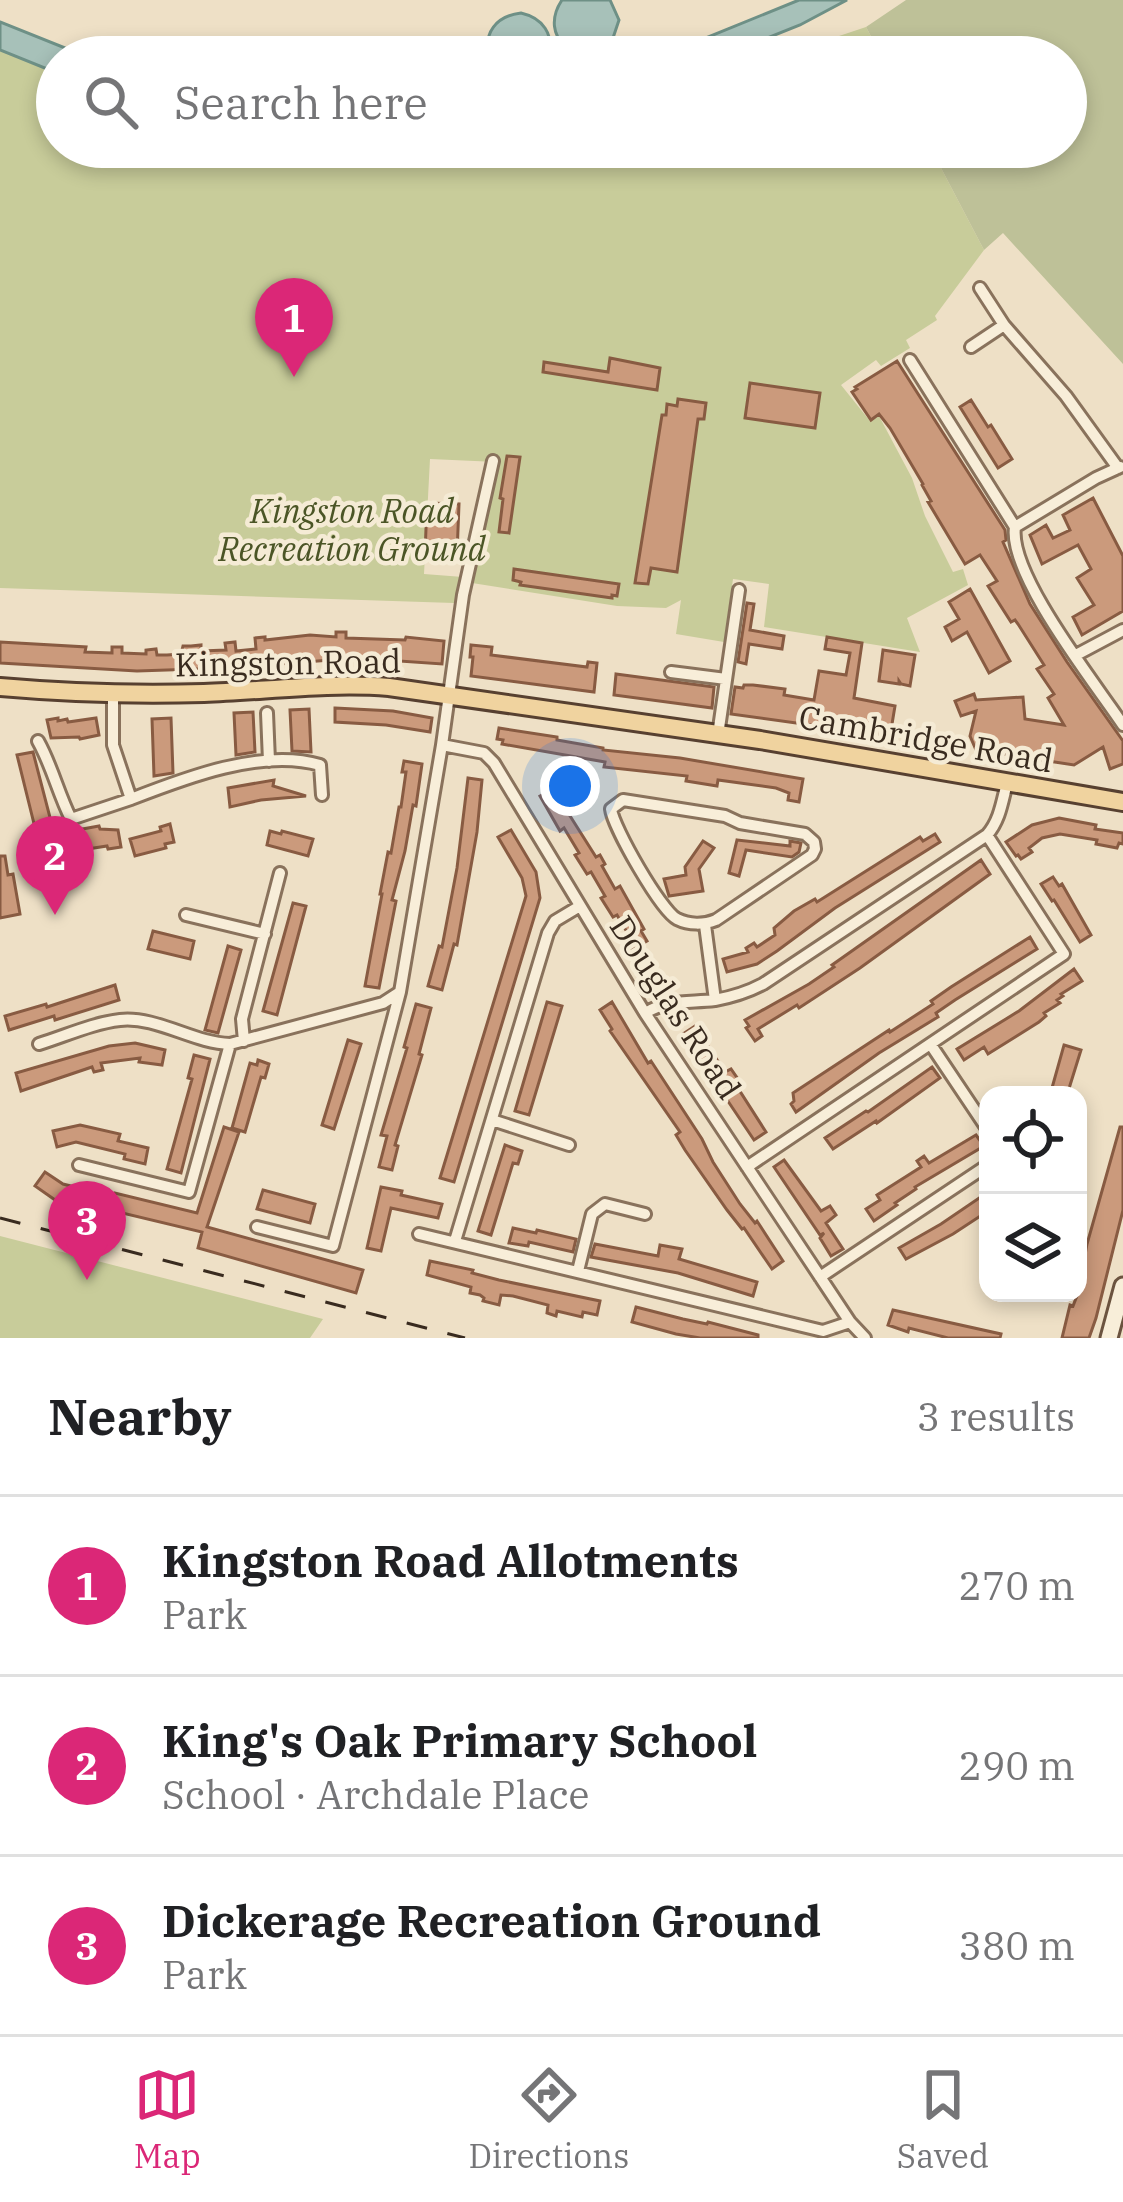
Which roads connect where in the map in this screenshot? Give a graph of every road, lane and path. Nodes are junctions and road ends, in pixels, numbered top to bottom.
1 (980, 288) dead end
2 (1004, 325) junction
3 (971, 347) dead end
4 (910, 360) dead end
5 (493, 460) dead end
6 (1121, 467) edge
7 (1015, 527) junction
8 (740, 590) dead end
9 (1123, 630) edge
10 (1076, 655) junction
11 (671, 672) dead end
12 (726, 679) junction
13 (0, 687) edge
14 (113, 694) junction
15 (450, 694) junction
16 (267, 713) dead end
17 (1123, 725) edge
18 (718, 735) junction
19 (38, 741) dead end
20 (442, 745) junction
21 (269, 761) junction
22 (1007, 783) junction
23 (322, 795) dead end
24 (131, 799) junction
25 (1123, 802) edge
26 (987, 836) junction
27 (280, 873) dead end
28 (580, 906) junction
29 (186, 915) dead end
30 (705, 925) junction
31 (265, 934) junction
32 (400, 992) junction
33 (715, 1000) junction
34 (645, 1013) junction
35 (244, 1041) junction
36 (230, 1044) junction
37 (39, 1045) dead end
38 (932, 1045) junction
39 (979, 1116) edge
40 (492, 1120) junction
41 (569, 1145) dead end
42 (79, 1165) dead end
43 (747, 1167) junction
44 (979, 1171) edge
45 (645, 1214) dead end
46 (256, 1227) dead end
47 (419, 1234) dead end
48 (455, 1241) junction
49 (578, 1271) junction
50 (820, 1276) junction
51 (1123, 1286) edge
52 (850, 1322) junction
53 (865, 1338) edge
54 (1109, 1338) edge

1 - 2 street
2 - 3 street
2 - 6 street
4 - 7 street
5 - 15 street
6 - 7 street
7 - 10 street
8 - 12 street
9 - 10 street
10 - 17 street
11 - 12 street
12 - 18 street
13 - 14 main road, Kingston Road
14 - 15 main road, Kingston Road
14 - 24 street
15 - 18 main road, Kingston Road
15 - 20 street
16 - 21 street
18 - 22 main road, Cambridge Road
19 - 24 street
20 - 28 street, Douglas Road
20 - 32 street
21 - 23 street
21 - 24 street
22 - 25 main road, Cambridge Road
22 - 26 street
26 - 33 street
26 - 38 street
27 - 31 street
28 - 34 street, Douglas Road
28 - 40 street
29 - 31 street
30 - 30 street
30 - 33 street
31 - 35 street
32 - 35 street
32 - 46 street
33 - 34 street
34 - 43 street, Douglas Road
35 - 36 street
36 - 37 street
36 - 42 street
38 - 39 street
38 - 43 street
40 - 41 street
40 - 48 street
43 - 50 street, Douglas Road
44 - 50 street
45 - 49 street
47 - 48 street
48 - 49 street
49 - 52 street
50 - 52 street, Douglas Road
51 - 54 street
52 - 53 street, Douglas Road

